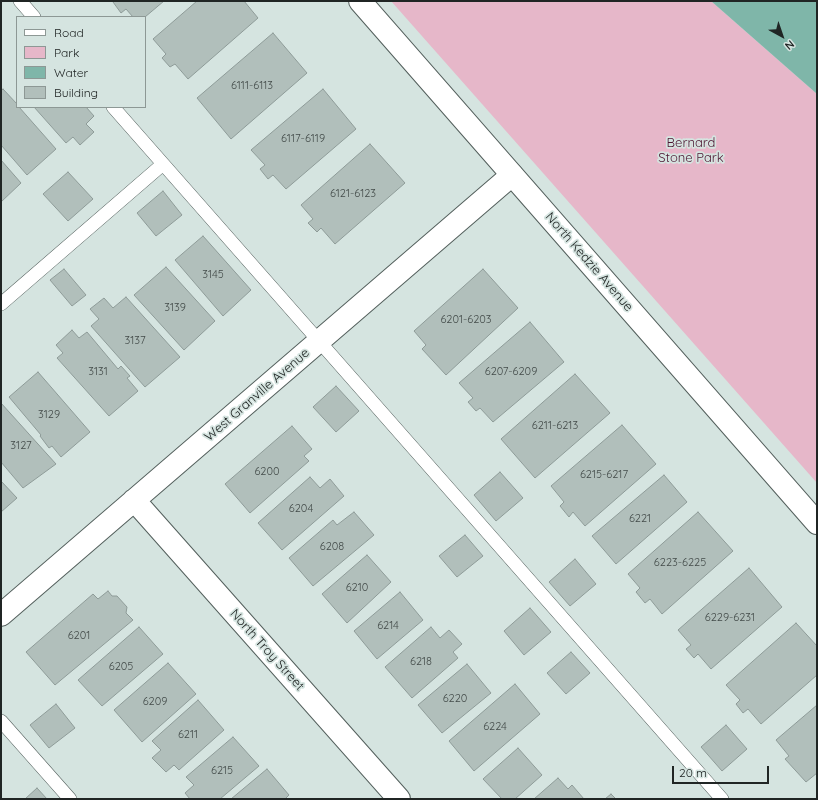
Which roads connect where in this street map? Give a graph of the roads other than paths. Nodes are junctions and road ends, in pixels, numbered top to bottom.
1 (20, 1) edge
2 (360, 1) edge
3 (33, 16) edge
4 (114, 108) edge
5 (163, 164) junction
6 (512, 175) junction
7 (1, 304) edge
8 (319, 341) junction
9 (134, 500) junction
10 (817, 523) edge
11 (1, 615) edge
12 (1, 721) edge
13 (70, 799) edge
14 (399, 799) edge
15 (722, 799) edge

1 - 3 lane
2 - 6 street, North Kedzie Avenue
4 - 5 lane
5 - 7 lane
5 - 8 lane
6 - 8 street, West Granville Avenue
6 - 10 street, North Kedzie Avenue
8 - 9 street, West Granville Avenue
8 - 15 lane
9 - 11 street, West Granville Avenue
9 - 14 street, North Troy Street
12 - 13 lane

